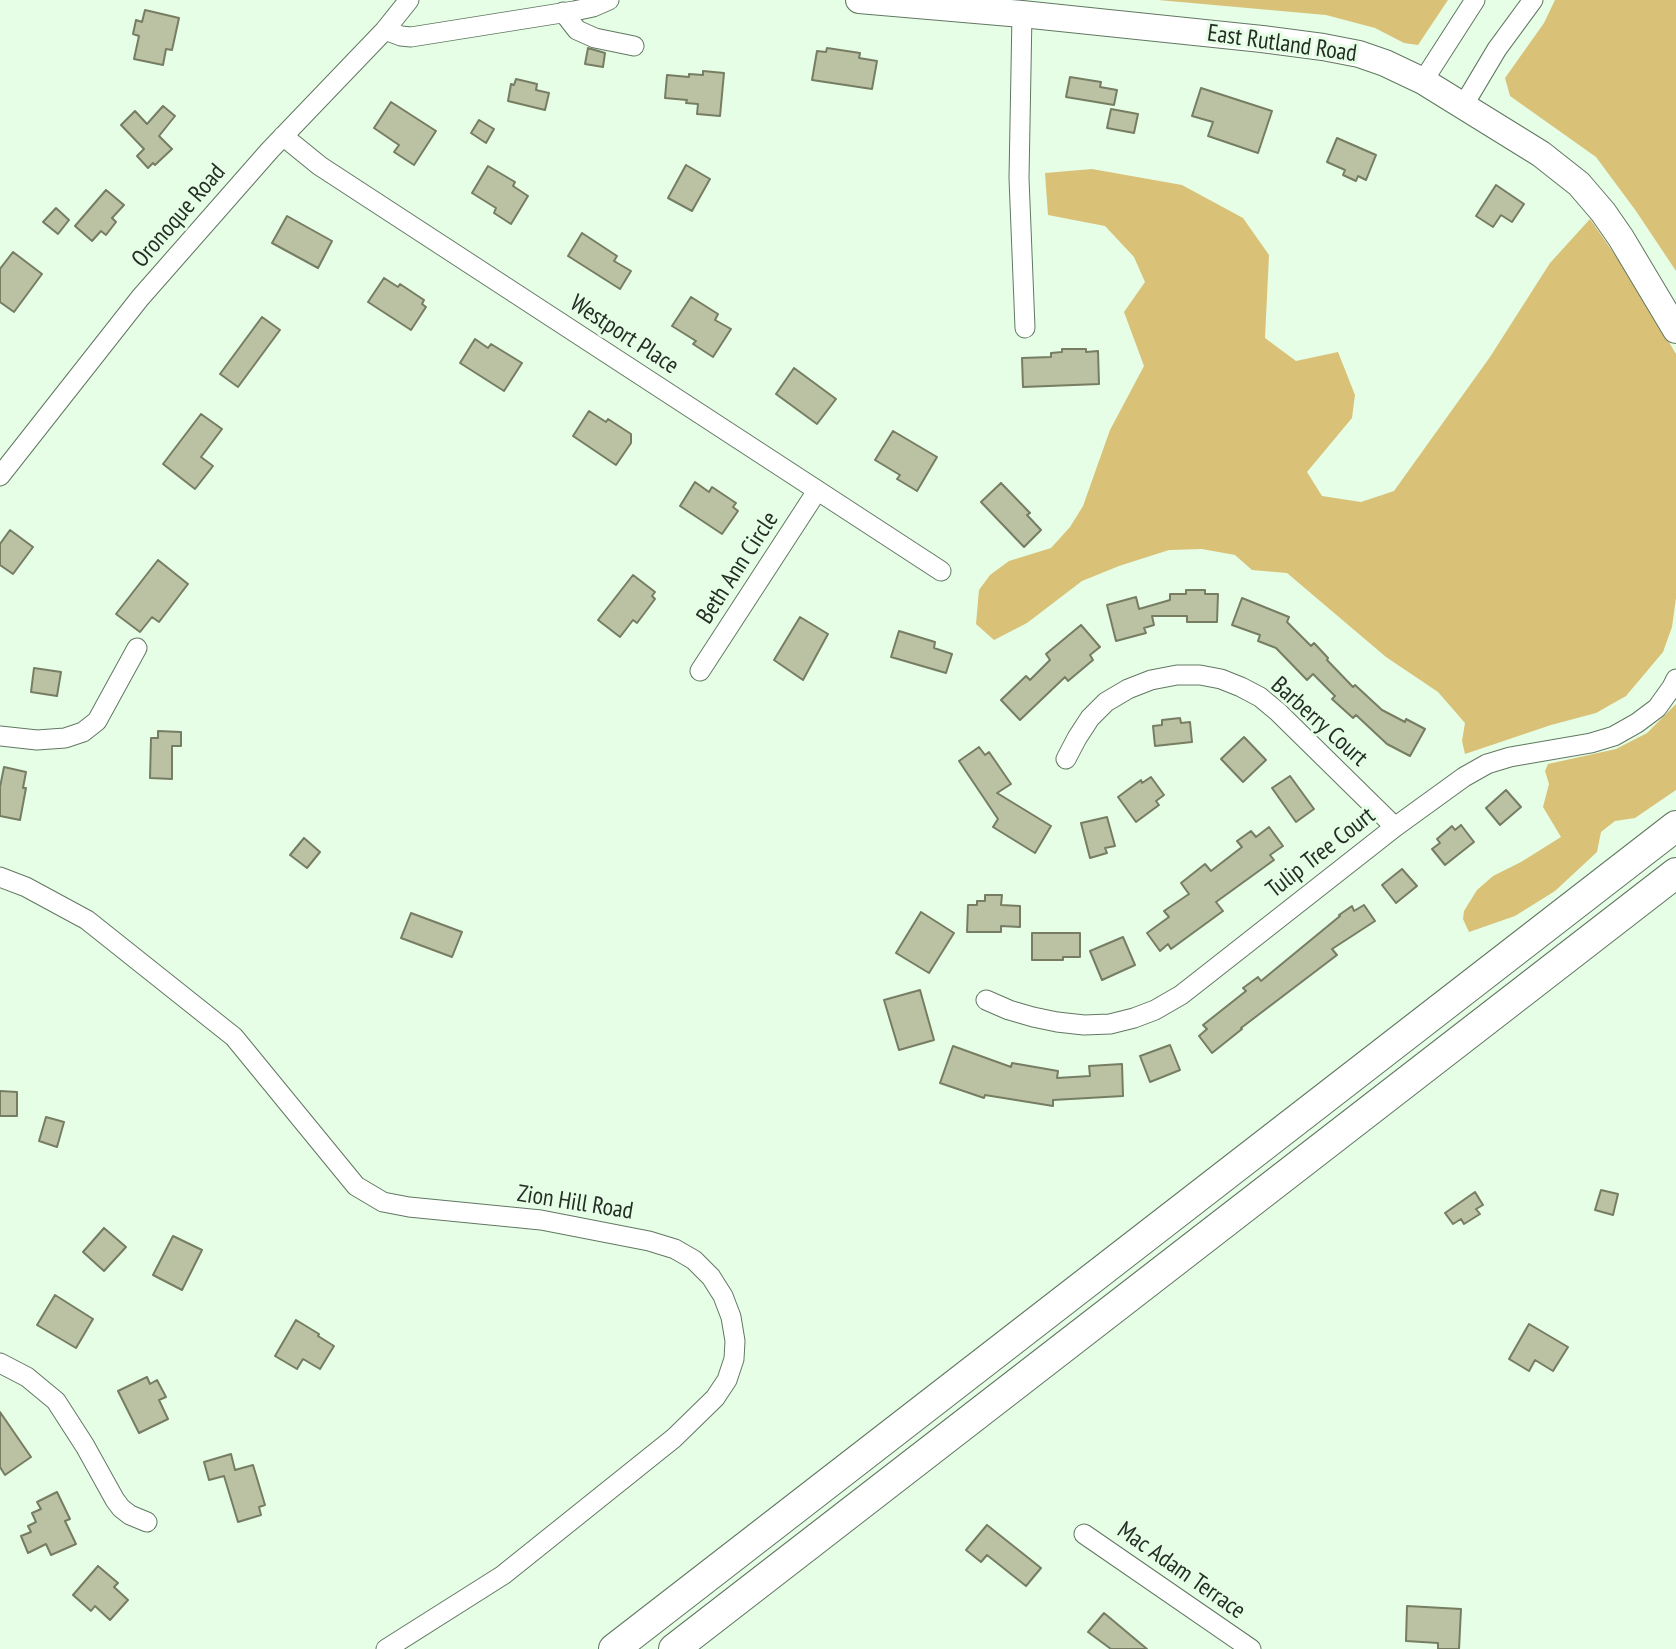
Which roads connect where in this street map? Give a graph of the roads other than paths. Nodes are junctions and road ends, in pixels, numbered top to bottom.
1 (409, 0) edge
2 (609, 0) edge
3 (859, 0) edge
4 (1475, 0) edge
5 (1533, 0) edge
6 (907, 2) edge
7 (563, 12) junction
8 (1022, 14) junction
9 (385, 30) junction
10 (634, 46) dead end
11 (1423, 81) junction
12 (1463, 106) junction
13 (283, 136) junction
14 (1025, 328) dead end
15 (1676, 330) edge
16 (0, 476) edge
17 (817, 491) junction
18 (941, 571) dead end
19 (137, 648) dead end
20 (700, 671) dead end
21 (1676, 679) edge
22 (0, 736) edge
23 (1066, 759) dead end
24 (1676, 826) edge
25 (1395, 827) junction
26 (1676, 873) edge
27 (0, 877) edge
28 (986, 1000) dead end
29 (0, 1363) edge
30 (148, 1522) dead end
31 (1084, 1534) dead end
32 (386, 1649) edge
33 (614, 1649) edge
34 (674, 1649) edge
35 (1251, 1649) edge

1 - 9 street, Oronoque Road
2 - 7 street
3 - 6 main road, East Rutland Road
4 - 11 street
5 - 12 street
6 - 8 main road, East Rutland Road
7 - 9 street
7 - 10 street
8 - 11 main road, East Rutland Road
8 - 14 street
9 - 13 street, Oronoque Road
11 - 12 main road, East Rutland Road
12 - 15 main road, East Rutland Road
13 - 16 street, Oronoque Road
13 - 17 street, Westport Place
17 - 18 street, Westport Place
17 - 20 street, Beth Ann Circle
19 - 22 street
21 - 25 street, Tulip Tree Court
23 - 25 street, Barberry Court
24 - 33 highway
25 - 28 street, Tulip Tree Court
26 - 34 highway
27 - 32 street, Zion Hill Road
29 - 30 street
31 - 35 street, Mac Adam Terrace

